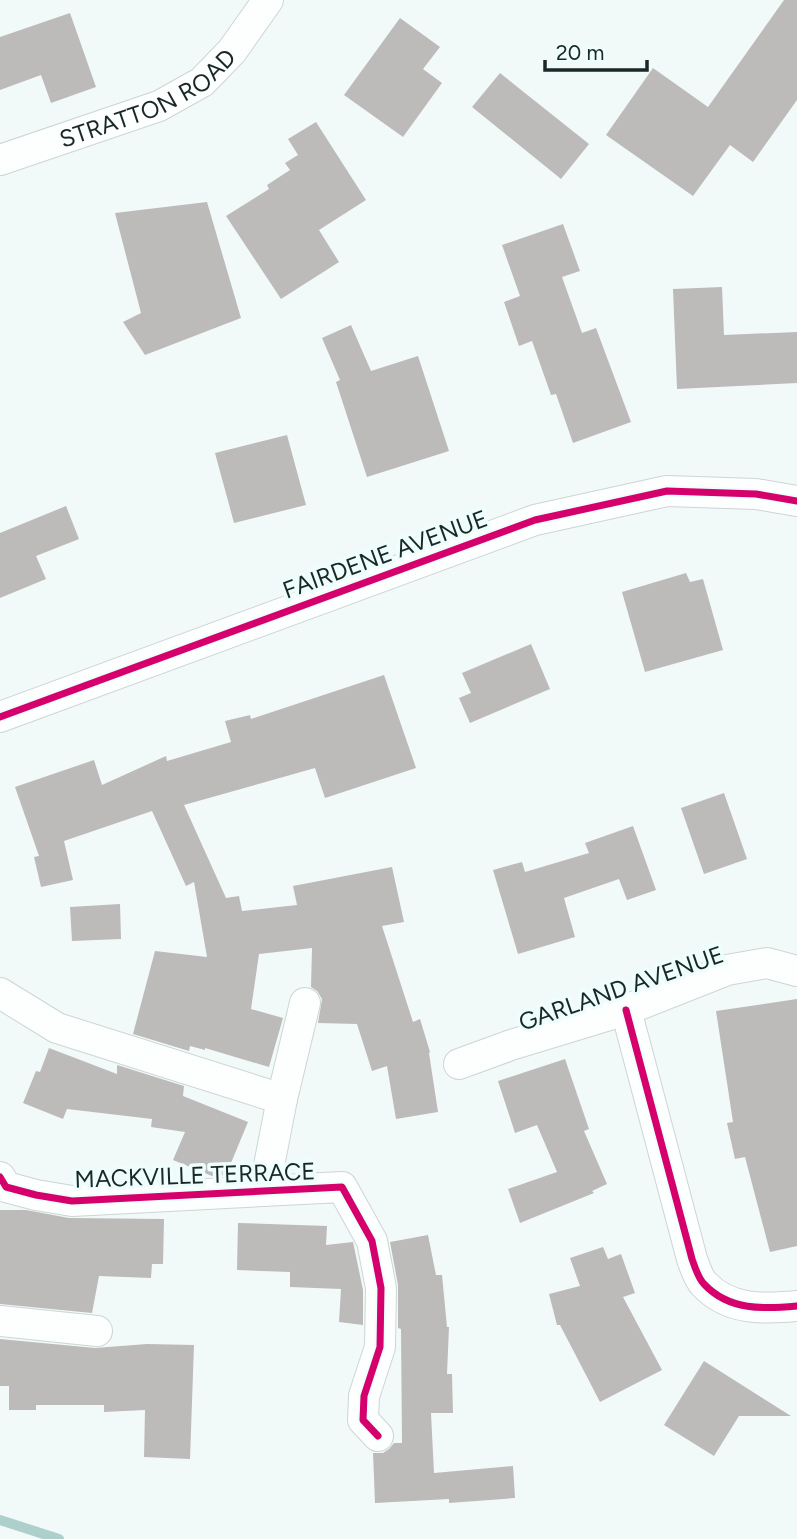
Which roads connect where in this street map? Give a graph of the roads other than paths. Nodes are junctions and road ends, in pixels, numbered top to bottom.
1 (268, 0) edge
2 (0, 160) edge
3 (797, 501) edge
4 (0, 717) edge
5 (797, 971) edge
6 (0, 993) edge
7 (305, 1003) dead end
8 (626, 1010) junction
9 (459, 1064) dead end
10 (282, 1099) junction
11 (2, 1189) edge
12 (264, 1191) junction
13 (797, 1306) edge
14 (0, 1321) edge
15 (97, 1331) dead end
16 (378, 1437) dead end

1 - 2 street, STRATTON ROAD
3 - 4 street, FAIRDENE AVENUE
5 - 8 street, GARLAND AVENUE
6 - 10 street
7 - 10 street
8 - 9 street, GARLAND AVENUE
8 - 13 street
10 - 12 street
11 - 12 street, MACKVILLE TERRACE
12 - 16 street, MACKVILLE TERRACE
14 - 15 street

